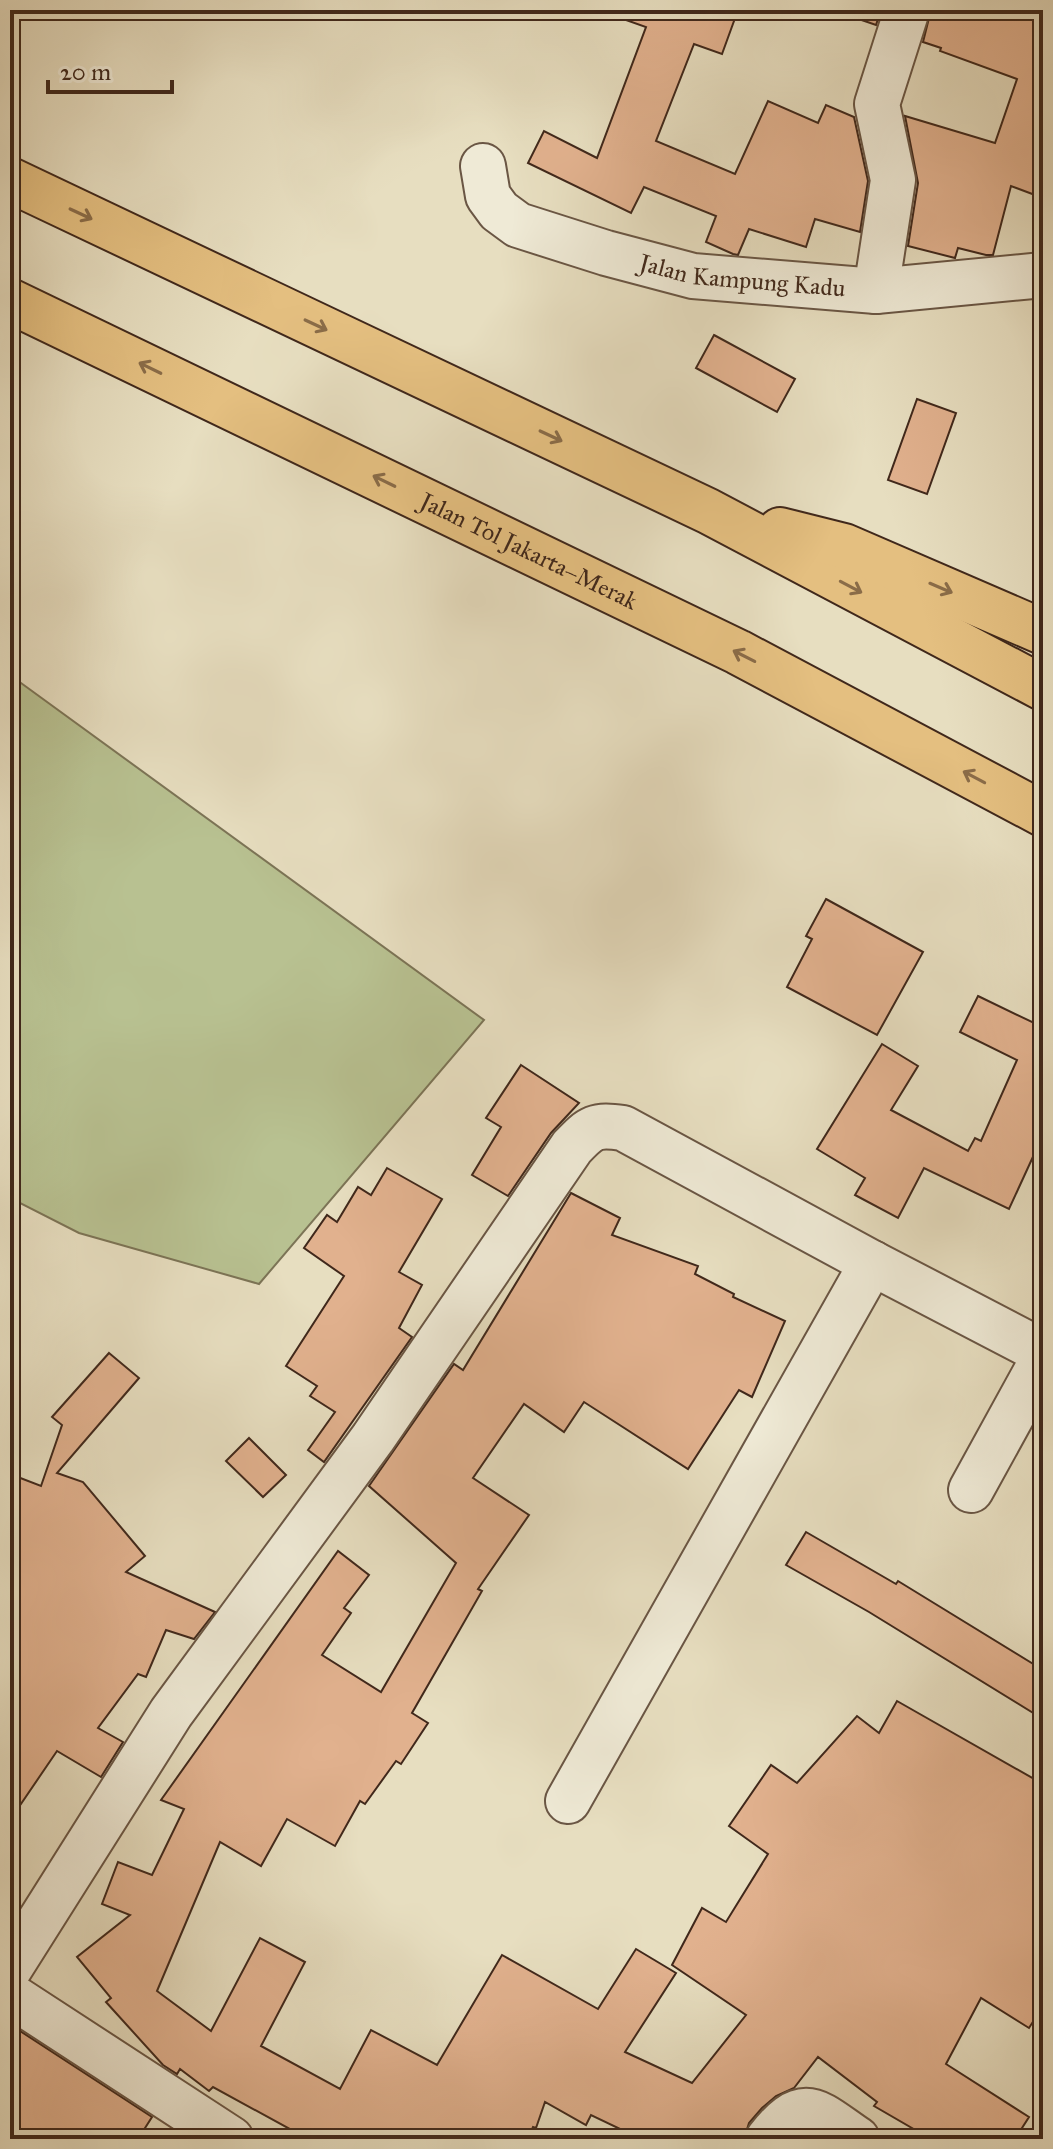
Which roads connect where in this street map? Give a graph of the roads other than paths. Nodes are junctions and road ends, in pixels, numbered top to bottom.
1 (907, 10) edge
2 (483, 166) dead end
3 (10, 180) edge
4 (1043, 275) edge
5 (876, 291) junction
6 (10, 301) edge
7 (708, 511) junction
8 (1043, 632) edge
9 (1043, 688) edge
10 (1043, 814) edge
11 (872, 1263) junction
12 (1043, 1352) edge
13 (1043, 1359) edge
14 (971, 1490) dead end
15 (568, 1801) dead end
16 (10, 1968) edge
17 (10, 1995) edge
18 (231, 2139) edge
19 (768, 2139) edge
20 (857, 2139) edge

1 - 5 street
2 - 5 street, Jalan Kampung Kadu
3 -> 7 highway
4 - 5 street, Jalan Kampung Kadu
10 -> 6 highway, Jalan Tol Jakarta–Merak
7 -> 8 highway
7 -> 9 highway
11 - 12 street
11 - 15 street
11 - 16 street
13 - 14 street
17 - 18 street
19 - 20 street

